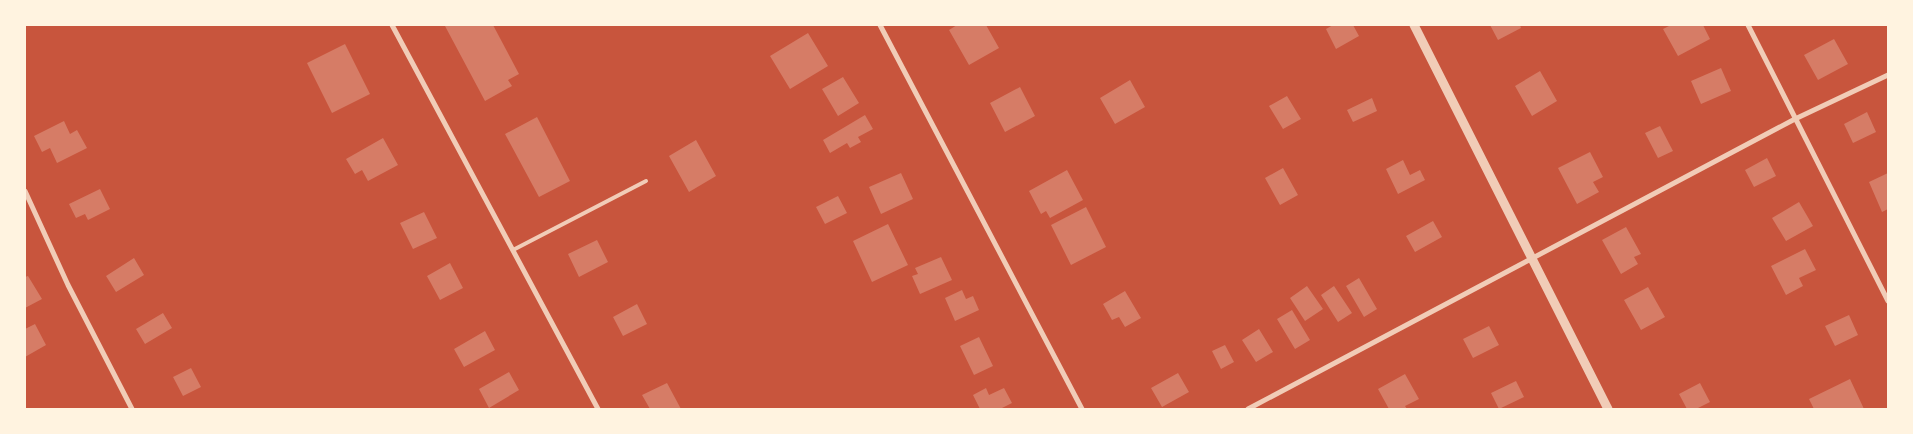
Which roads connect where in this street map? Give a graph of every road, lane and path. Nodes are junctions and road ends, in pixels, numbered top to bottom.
1 (392, 25) edge
2 (880, 25) edge
3 (1414, 25) edge
4 (1748, 25) edge
5 (1888, 75) edge
6 (1795, 119) junction
7 (646, 181) dead end
8 (25, 191) edge
9 (513, 250) junction
10 (1532, 258) junction
11 (1888, 301) edge
12 (132, 409) edge
13 (598, 409) edge
14 (1082, 409) edge
15 (1248, 409) edge
16 (1608, 409) edge

1 - 9 street
2 - 14 street
3 - 10 street
4 - 6 street
5 - 6 street
6 - 10 street
6 - 11 street
7 - 9 lane
8 - 12 street
9 - 13 street
10 - 15 street
10 - 16 street

